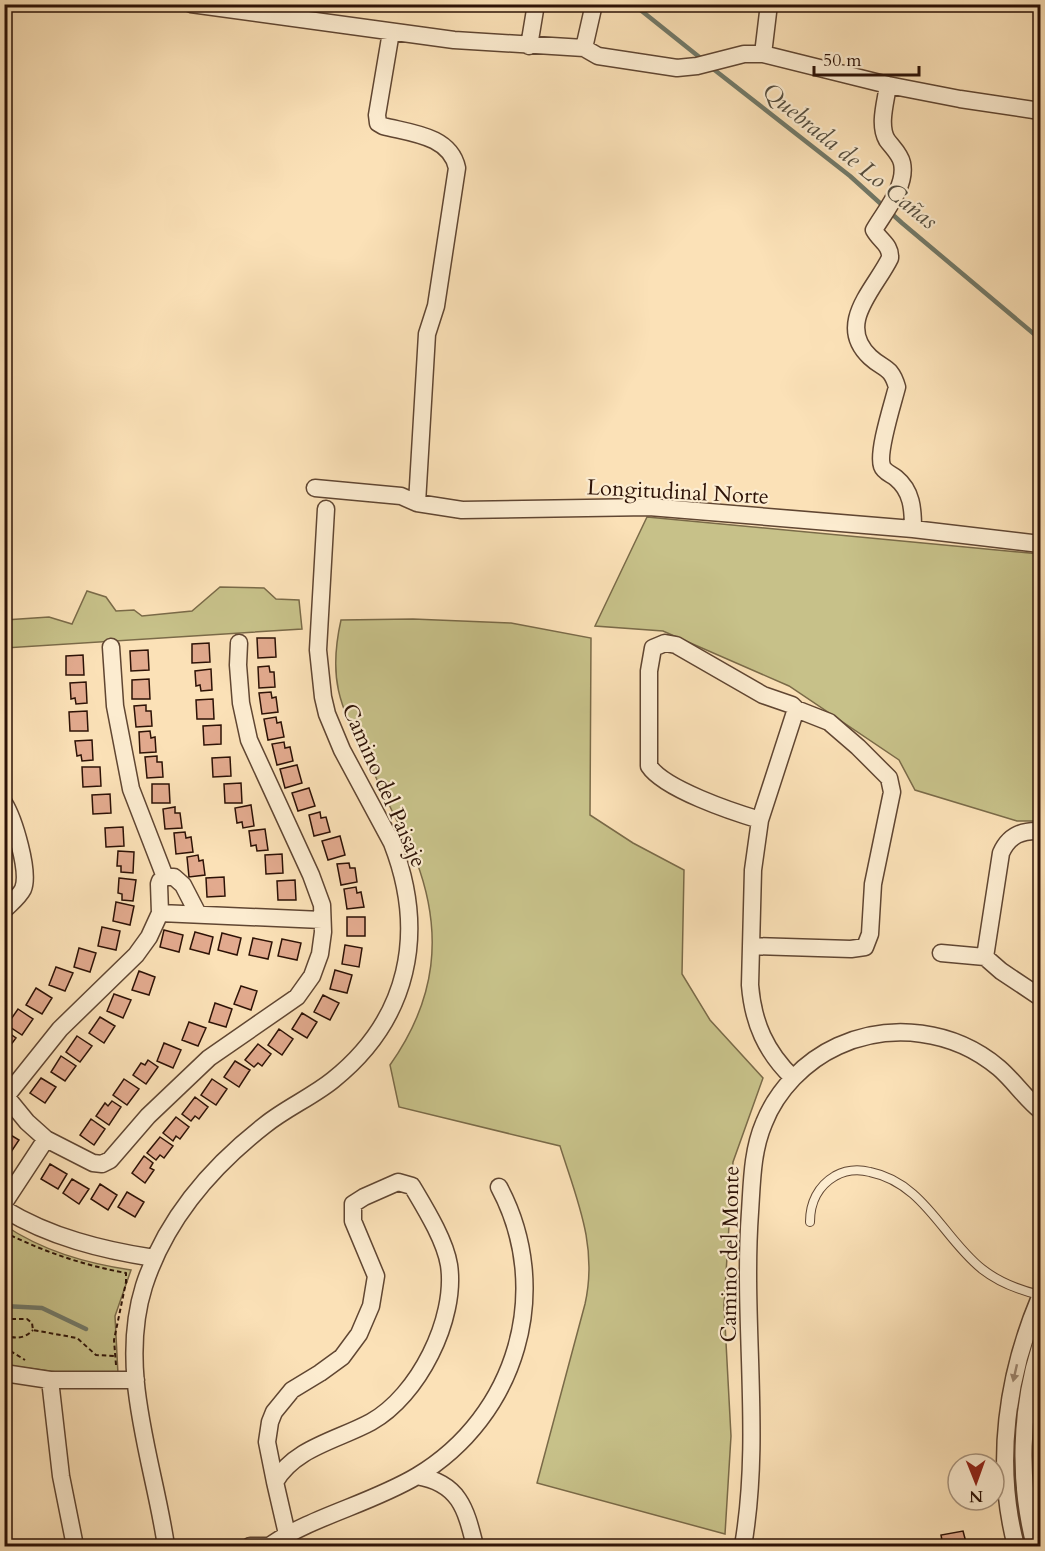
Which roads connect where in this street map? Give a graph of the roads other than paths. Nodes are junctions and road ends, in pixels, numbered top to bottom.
1 (191, 4) edge
2 (536, 4) edge
3 (594, 4) edge
4 (769, 4) edge
5 (391, 32) junction
6 (529, 46) junction
7 (584, 48) junction
8 (763, 54) junction
9 (888, 85) junction
10 (1041, 111) edge
11 (315, 488) dead end
12 (417, 503) junction
13 (326, 509) dead end
14 (913, 529) junction
15 (1041, 544) edge
16 (239, 644) dead end
17 (111, 647) dead end
18 (796, 709) junction
19 (4, 803) edge
20 (760, 820) junction
21 (1041, 831) edge
22 (165, 877) junction
23 (4, 910) edge
24 (160, 913) junction
25 (198, 914) junction
26 (322, 920) junction
27 (751, 946) junction
28 (941, 953) dead end
29 (985, 957) junction
30 (1041, 997) edge
31 (794, 1078) junction
32 (1041, 1110) edge
33 (46, 1139) junction
34 (499, 1187) dead end
35 (4, 1203) edge
36 (4, 1209) edge
37 (810, 1222) dead end
38 (154, 1258) junction
39 (1041, 1296) edge
40 (1041, 1347) edge
41 (4, 1373) edge
42 (50, 1380) junction
43 (136, 1380) junction
44 (417, 1476) junction
45 (274, 1482) junction
46 (287, 1534) junction
47 (75, 1546) edge
48 (166, 1546) edge
49 (250, 1546) edge
50 (270, 1546) edge
51 (475, 1546) edge
52 (743, 1546) edge
53 (1016, 1546) edge
54 (1035, 1546) edge

1 - 5 street
2 - 6 street
3 - 7 street
4 - 8 street
5 - 6 street
5 - 12 street
6 - 7 street
7 - 8 street
8 - 9 street
9 - 10 street
9 - 14 street
11 - 12 street, Longitudinal Norte
12 - 14 street, Longitudinal Norte
13 - 38 street, Camino del Paisaje
14 - 15 street, Longitudinal Norte
16 - 26 street
17 - 22 street
18 - 20 street
18 - 20 street
18 - 27 street
19 - 23 street
20 - 27 street
21 - 29 street
22 - 24 street
22 - 25 street
24 - 25 street
24 - 33 street
25 - 26 street
26 - 33 street
27 - 31 street
28 - 29 street
29 - 30 street
31 - 32 street, Camino del Monte
31 - 52 street, Camino del Monte
33 - 35 street
34 - 44 street
36 - 38 street
37 - 39 lane
38 - 43 street, Camino del Paisaje
39 -> 53 street
40 - 54 street
41 - 42 street
42 - 43 street
42 - 47 street
43 - 48 street, Camino del Paisaje
44 - 46 street
44 - 51 street
45 - 45 street
45 - 46 street
46 - 50 street
49 - 50 street

